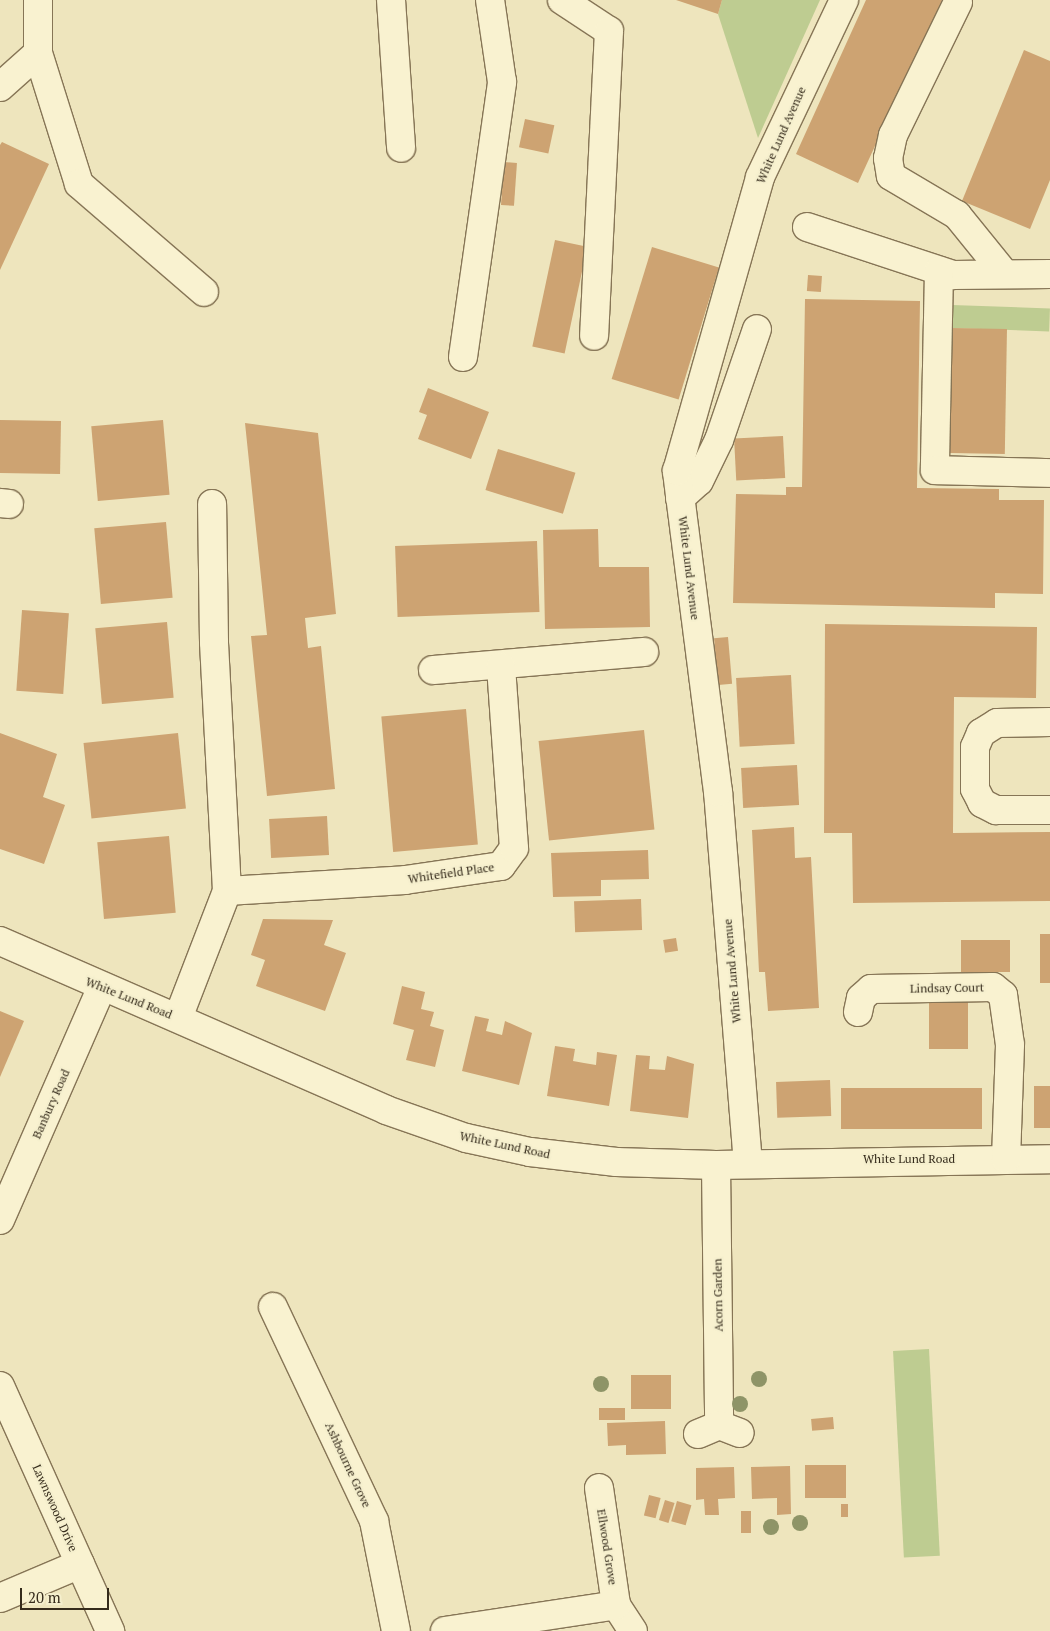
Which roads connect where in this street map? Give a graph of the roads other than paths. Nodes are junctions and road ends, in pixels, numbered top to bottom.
1 (38, 0) edge
2 (391, 0) edge
3 (490, 0) edge
4 (562, 0) edge
5 (844, 0) edge
6 (958, 2) dead end
7 (38, 53) junction
8 (0, 87) edge
9 (401, 148) dead end
10 (807, 227) dead end
11 (939, 271) junction
12 (1004, 273) junction
13 (1050, 274) edge
14 (204, 292) dead end
15 (757, 329) dead end
16 (594, 336) dead end
17 (462, 357) dead end
18 (1050, 473) edge
19 (680, 498) junction
20 (212, 504) dead end
21 (644, 652) dead end
22 (500, 666) junction
23 (433, 670) dead end
24 (1050, 722) edge
25 (1050, 810) edge
26 (228, 891) junction
27 (0, 941) edge
28 (102, 987) junction
29 (858, 1012) dead end
30 (178, 1018) junction
31 (1050, 1158) edge
32 (1006, 1159) junction
33 (748, 1164) junction
34 (716, 1165) junction
35 (0, 1220) edge
36 (273, 1308) dead end
37 (0, 1386) edge
38 (719, 1431) dead end
39 (599, 1488) dead end
40 (80, 1564) junction
41 (0, 1598) edge
42 (616, 1605) junction
43 (110, 1631) edge
44 (396, 1631) edge
45 (445, 1631) edge
46 (634, 1631) edge

1 - 7 street
2 - 9 street
3 - 17 street
4 - 16 street
5 - 19 street, White Lund Avenue
6 - 12 street
7 - 8 street
7 - 14 street
10 - 11 street
11 - 12 street
11 - 18 street
12 - 13 street
15 - 19 street
19 - 33 street, White Lund Avenue
20 - 26 street
21 - 22 street
22 - 23 street
22 - 26 street, Whitefield Place
24 - 25 street
26 - 30 street
27 - 28 street, White Lund Road
28 - 30 street, White Lund Road
28 - 35 street, Banbury Road
29 - 32 street, Lindsay Court
30 - 34 street, White Lund Road
31 - 32 street, White Lund Road
32 - 33 street, White Lund Road
33 - 34 street, White Lund Road
34 - 38 street, Acorn Garden
36 - 44 street, Ashbourne Grove
37 - 40 street, Lawnswood Drive
39 - 42 street, Ellwood Grove
40 - 41 street
40 - 43 street, Lawnswood Drive
42 - 45 street
42 - 46 street

